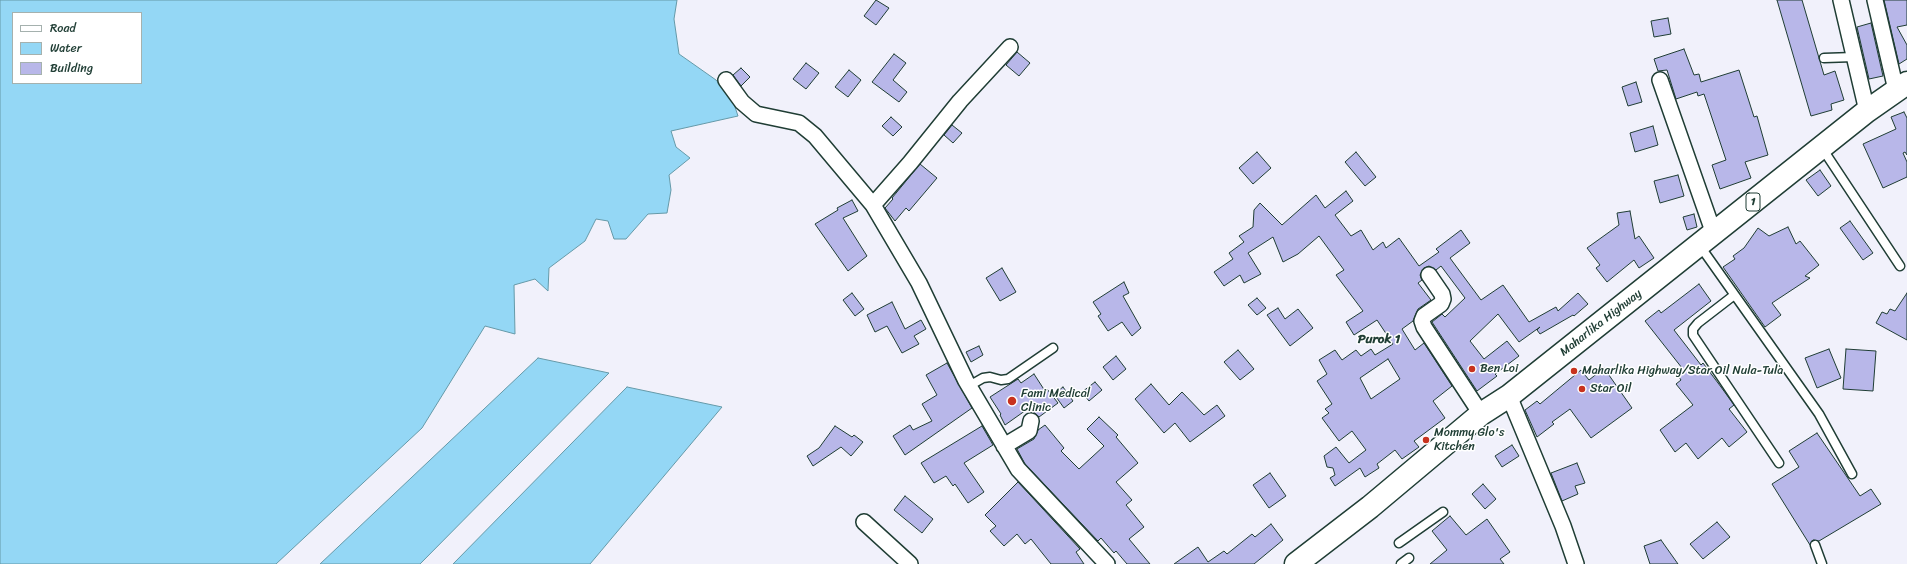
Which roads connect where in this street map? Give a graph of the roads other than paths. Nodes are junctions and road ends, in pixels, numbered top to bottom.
1 (1842, 0) edge
2 (1875, 0) edge
3 (1010, 47) dead end
4 (1854, 57) junction
5 (1824, 58) dead end
6 (726, 80) dead end
7 (1660, 80) dead end
8 (1902, 87) edge
9 (1867, 111) junction
10 (1822, 148) junction
11 (873, 205) junction
12 (1707, 240) junction
13 (1900, 266) dead end
14 (1429, 275) dead end
15 (1734, 296) junction
16 (1053, 348) dead end
17 (969, 386) junction
18 (1509, 396) junction
19 (1481, 414) junction
20 (1031, 421) dead end
21 (1004, 446) junction
22 (1780, 464) dead end
23 (1852, 474) dead end
24 (1443, 512) dead end
25 (864, 522) dead end
26 (1399, 543) dead end
27 (1815, 545) dead end
28 (1409, 558) dead end
29 (910, 564) edge
30 (1107, 564) edge
31 (1296, 564) edge
32 (1401, 564) edge
33 (1576, 564) edge
34 (1822, 564) edge

1 - 4 street
2 - 8 street
3 - 11 street
4 - 5 lane
4 - 9 street
6 - 11 street
7 - 12 street
8 - 9 main road, Maharlika Highway / 1
9 - 10 main road, Maharlika Highway / 1
10 - 12 main road, Maharlika Highway / 1
10 - 13 lane
11 - 17 street
12 - 15 lane
12 - 18 main road, Maharlika Highway / 1
14 - 19 street
15 - 22 lane
15 - 23 lane
16 - 17 lane
17 - 21 street
18 - 19 main road, Maharlika Highway / 1
18 - 33 street
19 - 31 main road, Maharlika Highway / 1
20 - 21 street
21 - 30 street
24 - 26 lane
25 - 29 street
27 - 34 lane
28 - 32 lane

